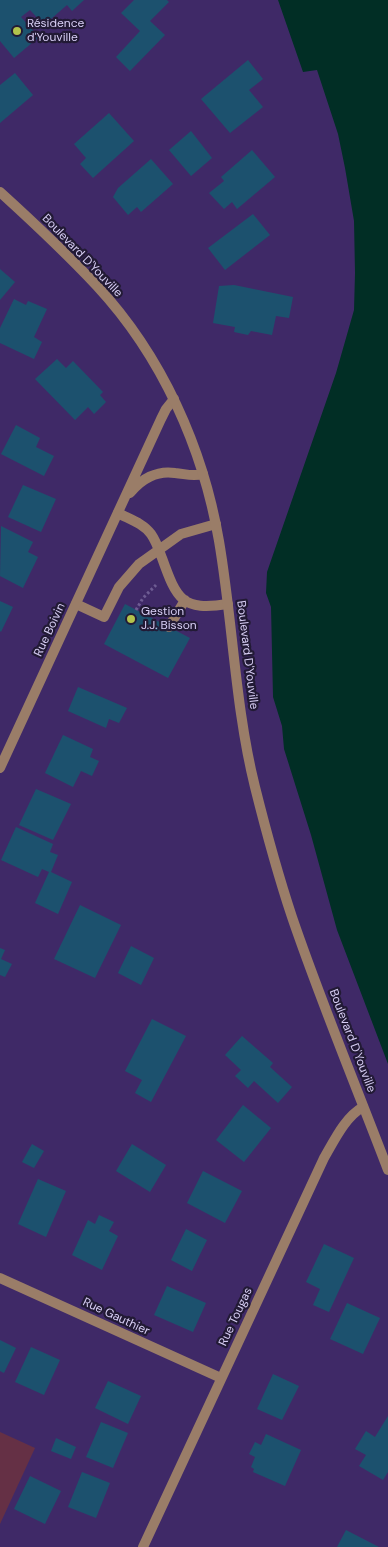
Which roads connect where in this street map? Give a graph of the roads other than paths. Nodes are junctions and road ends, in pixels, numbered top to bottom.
1 (0, 192) edge
2 (174, 400) junction
3 (203, 474) junction
4 (123, 502) junction
5 (118, 513) junction
6 (216, 524) junction
7 (158, 549) junction
8 (184, 600) junction
9 (76, 604) junction
10 (228, 604) junction
11 (169, 627) dead end
12 (0, 768) edge
13 (363, 1106) junction
14 (388, 1170) edge
15 (0, 1278) edge
16 (221, 1378) junction
17 (143, 1547) edge

1 - 2 street, Boulevard D'Youville
2 - 3 street, Boulevard D'Youville
2 - 4 street, Rue Boivin
3 - 4 street, Rue Boivin
3 - 6 street, Boulevard D'Youville
4 - 5 street, Rue Boivin
5 - 7 street
5 - 9 street, Rue Boivin
6 - 7 street
6 - 10 street, Boulevard D'Youville
7 - 8 street
7 - 9 street
8 - 10 street
8 - 11 street
9 - 12 street, Rue Boivin
10 - 13 street, Boulevard D'Youville
13 - 14 street, Boulevard D'Youville
13 - 16 street, Rue Tougas
15 - 16 street, Rue Gauthier
16 - 17 street, Rue Tougas

